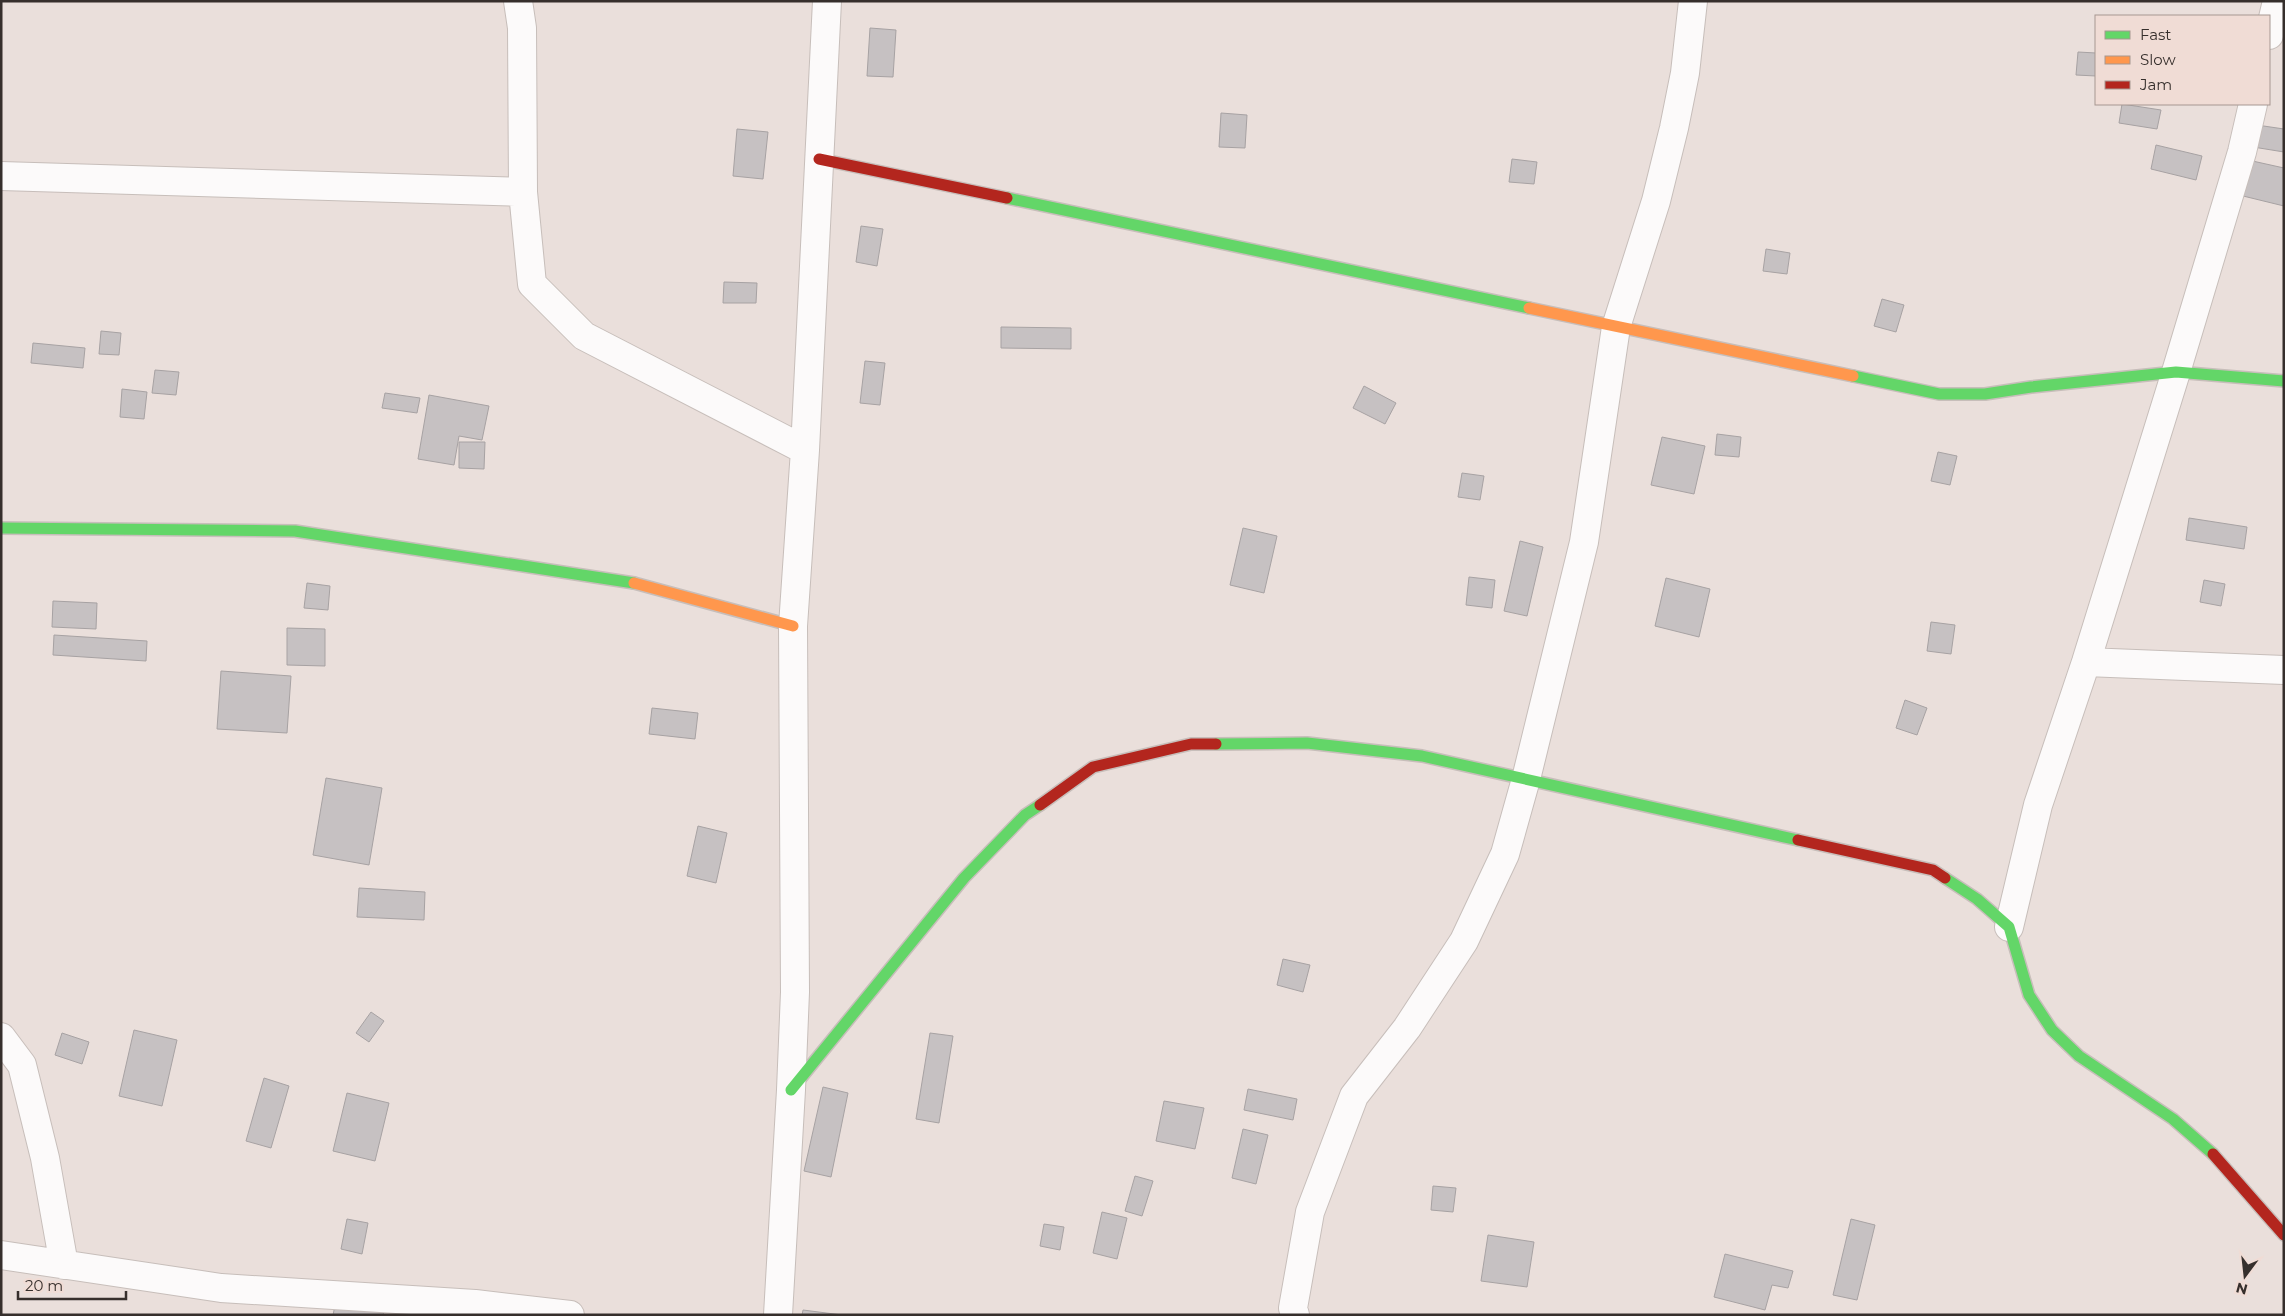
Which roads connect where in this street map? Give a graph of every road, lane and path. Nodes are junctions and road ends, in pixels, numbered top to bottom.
1 (518, 1) edge
2 (827, 1) edge
3 (1693, 1) edge
4 (2276, 1) edge
5 (2270, 30) edge
6 (2253, 105) edge
7 (819, 159) junction
8 (1, 176) edge
9 (523, 192) junction
10 (1616, 327) junction
11 (2176, 372) junction
12 (2284, 381) edge
13 (805, 450) junction
14 (1, 528) edge
15 (793, 626) junction
16 (2086, 662) junction
17 (2284, 670) edge
18 (1526, 779) junction
19 (2009, 926) junction
20 (1, 1037) edge
21 (791, 1090) junction
22 (2284, 1235) edge
23 (1, 1255) edge
24 (64, 1265) junction
25 (570, 1315) edge
26 (778, 1315) edge
27 (1295, 1315) edge

1 - 9 street
2 - 7 street
3 - 10 street
4 - 5 street
6 - 11 street
7 - 10 street
7 - 13 street
8 - 9 street
9 - 13 street
10 - 11 street
10 - 18 street
11 - 12 street
11 - 16 street
13 - 15 street
14 - 15 street
15 - 21 street
16 - 17 street
16 - 19 street
18 - 19 street
18 - 21 street
18 - 27 street
19 - 22 street
20 - 24 street
21 - 26 street
23 - 24 street
24 - 25 street

